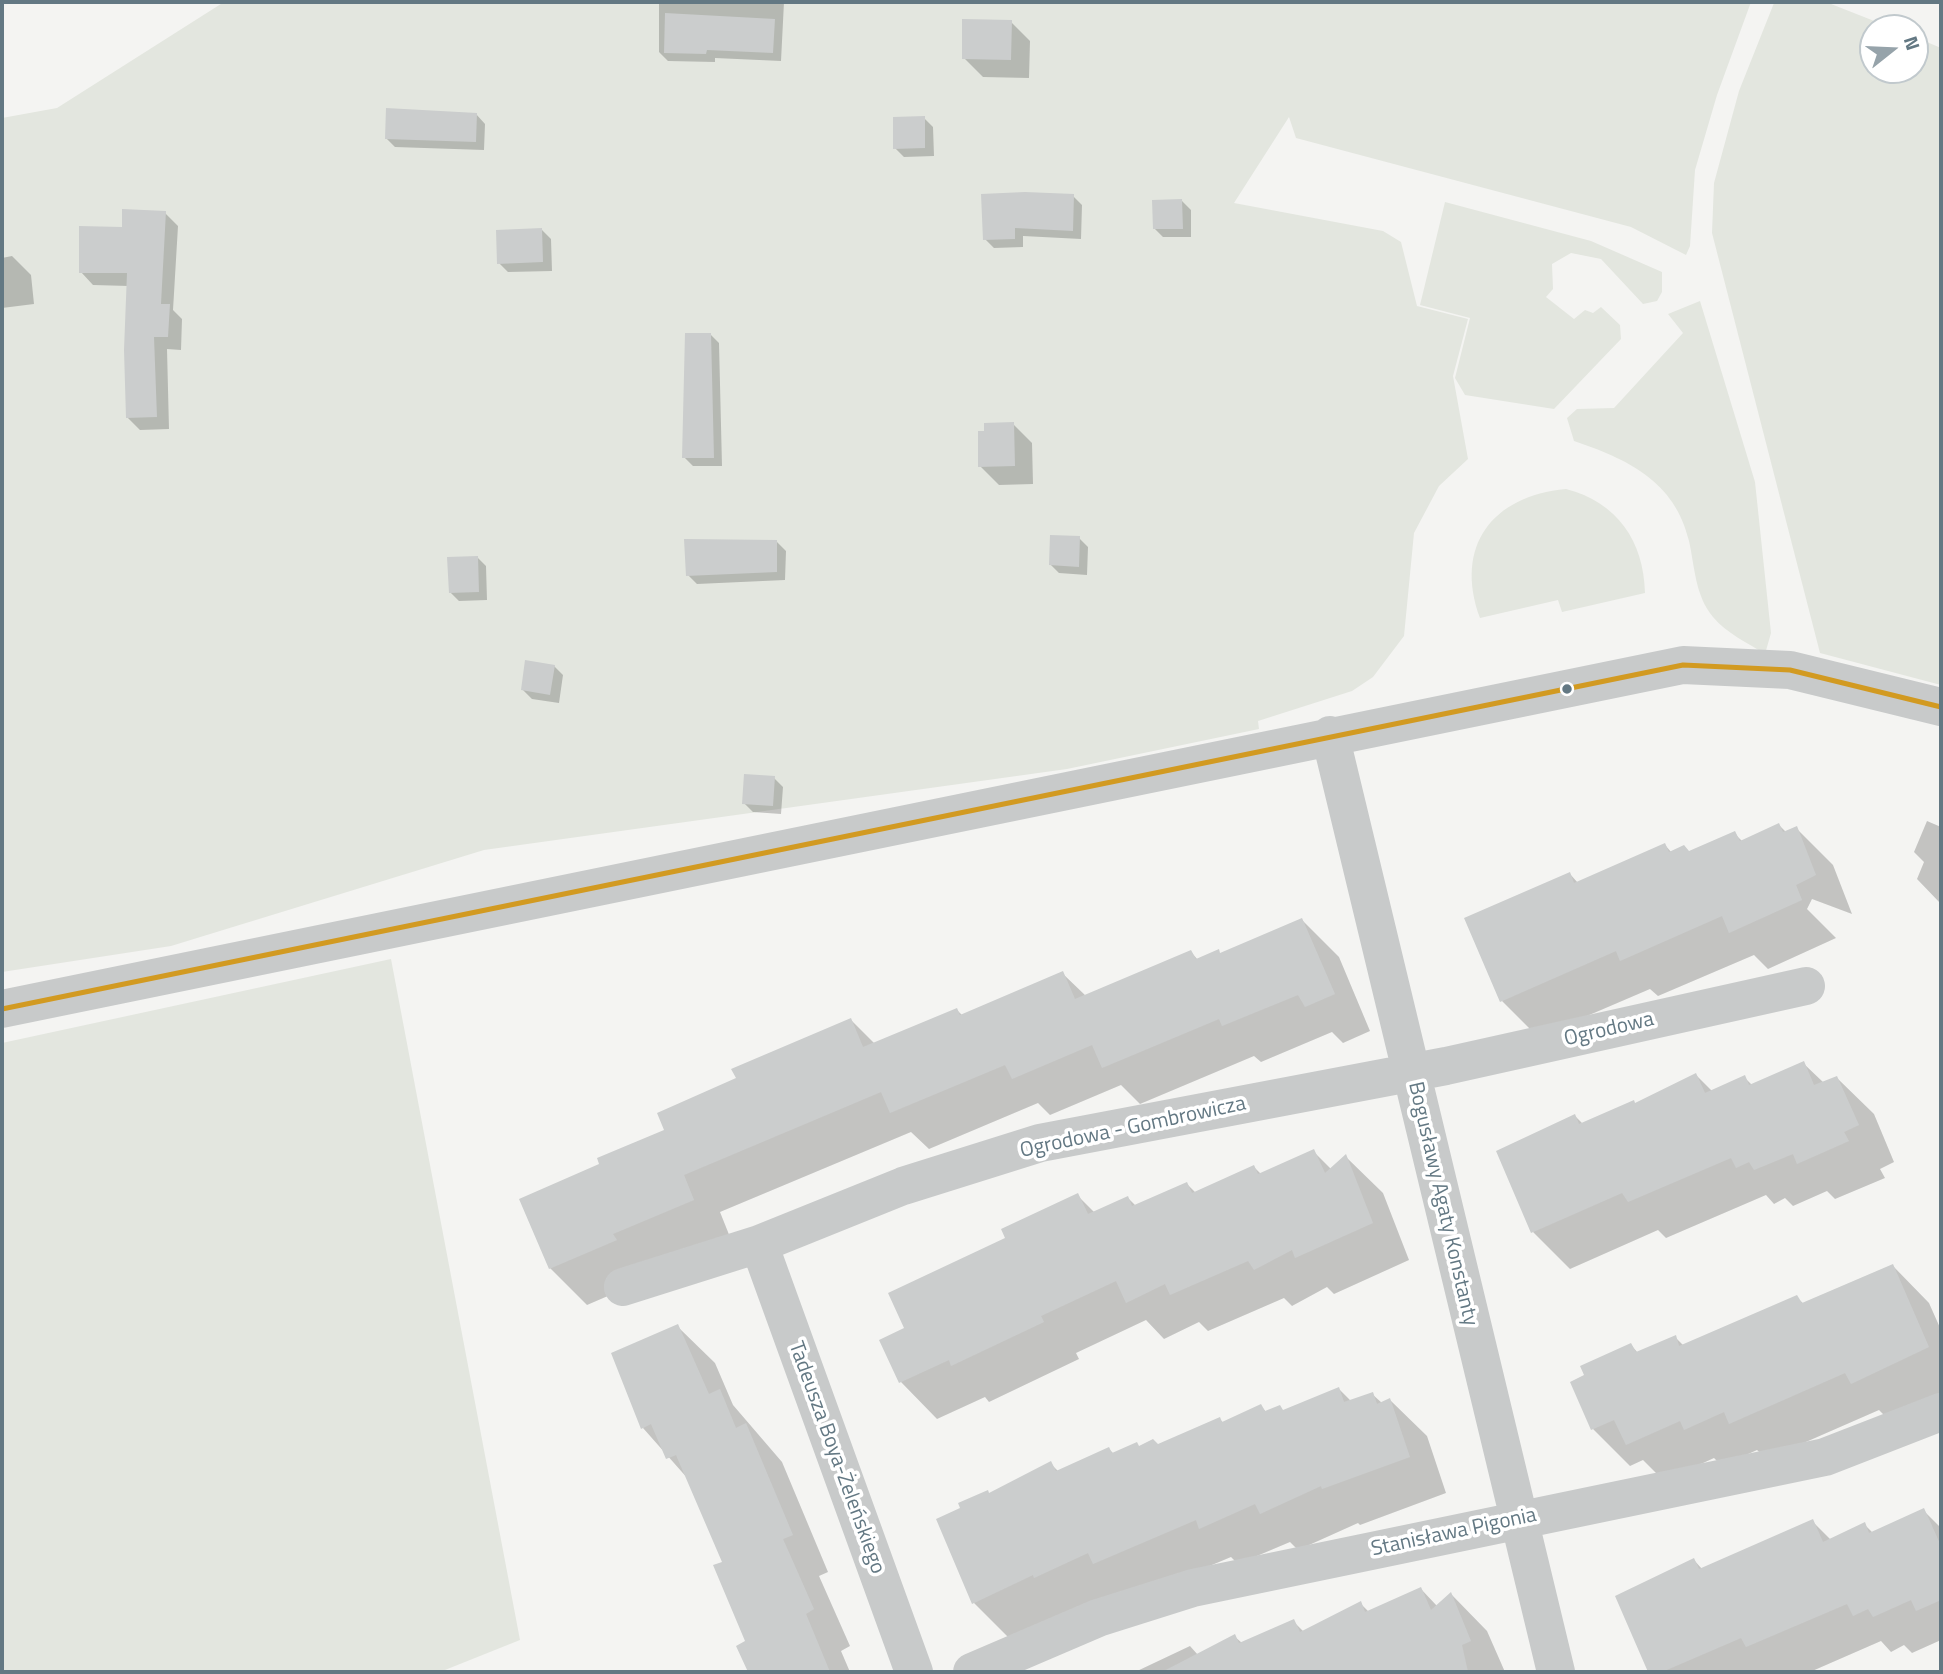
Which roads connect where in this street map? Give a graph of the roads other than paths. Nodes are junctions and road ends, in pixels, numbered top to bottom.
1 (1941, 707) edge
2 (1330, 736) junction
3 (1806, 986) dead end
4 (2, 1009) edge
5 (1411, 1073) junction
6 (759, 1244) junction
7 (623, 1287) dead end
8 (1941, 1412) edge
9 (1518, 1519) junction
10 (914, 1672) edge
11 (972, 1672) edge
12 (1556, 1672) edge

1 - 2 street
2 - 4 street
2 - 5 street, Bogusławy Agaty Konstanty
3 - 5 street, Ogrodowa
5 - 6 street, Ogrodowa - Gombrowicza
5 - 9 street, Bogusławy Agaty Konstanty
6 - 7 street, Ogrodowa - Gombrowicza
6 - 10 street, Tadeusza Boya-Żeleńskiego
8 - 9 street, Stanisława Pigonia
9 - 11 street, Stanisława Pigonia
9 - 12 street, Bogusławy Agaty Konstanty

